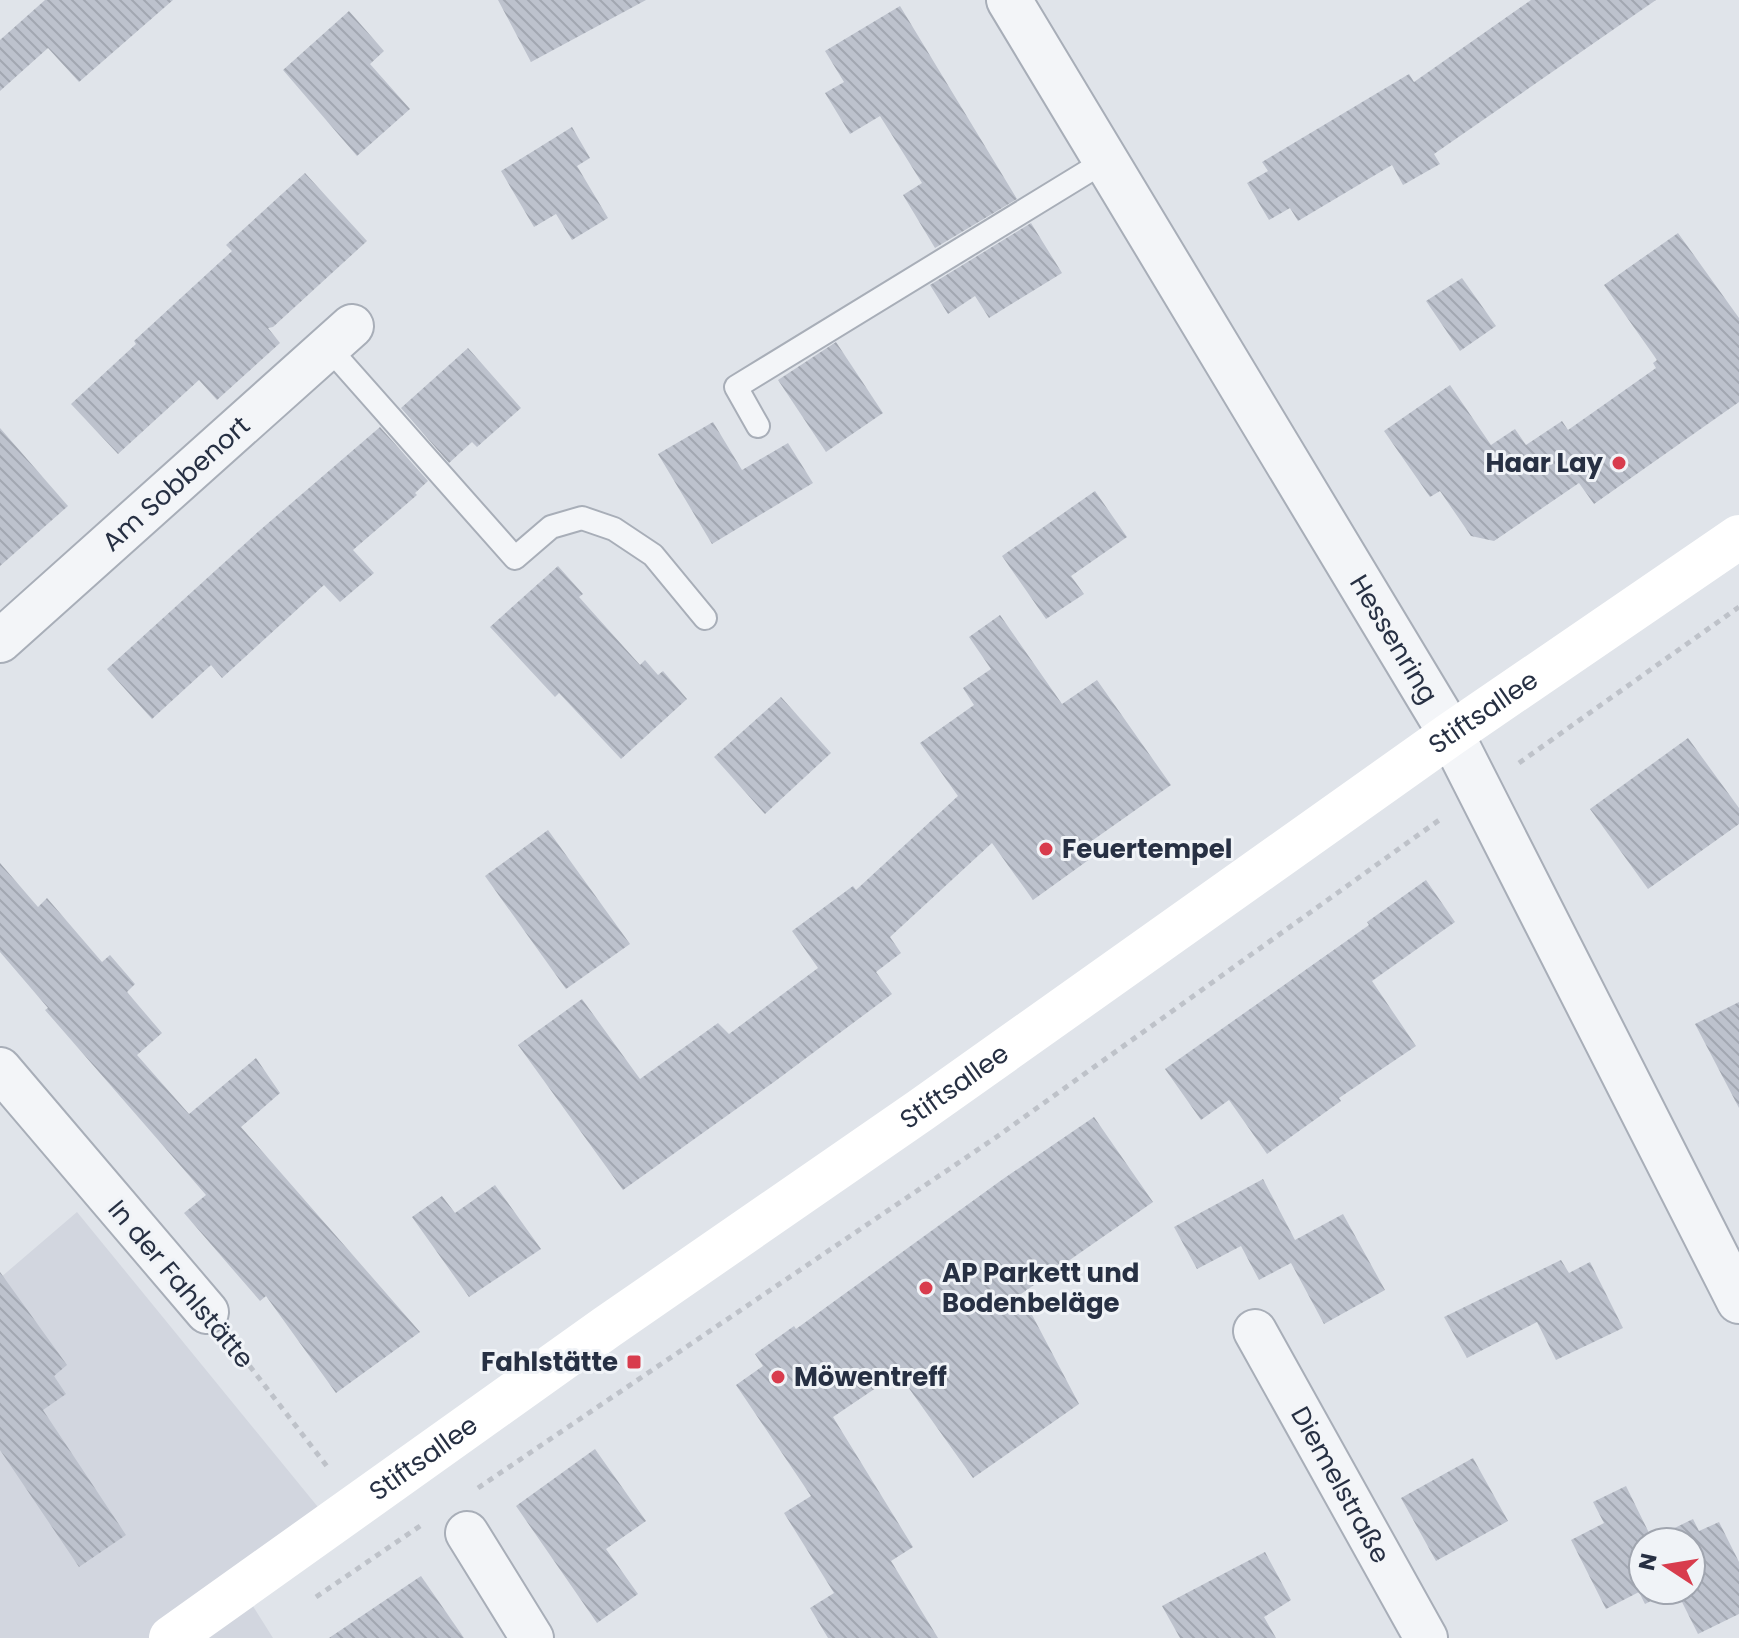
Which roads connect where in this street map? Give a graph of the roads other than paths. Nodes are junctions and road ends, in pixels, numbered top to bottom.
1 (1009, 0) edge
2 (1105, 161) junction
3 (340, 337) joint
4 (758, 426) dead end
5 (1739, 537) edge
6 (705, 618) dead end
7 (0, 641) edge
8 (1451, 734) junction
9 (0, 1069) edge
10 (1739, 1301) edge
11 (207, 1312) road end
12 (1255, 1331) dead end
13 (467, 1533) dead end
14 (171, 1638) edge
15 (532, 1638) edge
16 (1426, 1638) edge

1 - 2 street, Hessenring
2 - 4 lane
2 - 8 street, Hessenring
3 - 6 lane
3 - 7 street, Am Sobbenort
5 - 8 main road, Stiftsallee
8 - 10 street, Hessenring
8 - 14 main road, Stiftsallee
9 - 11 street, In der Fahlstätte
12 - 16 street, Diemelstraße
13 - 15 street

